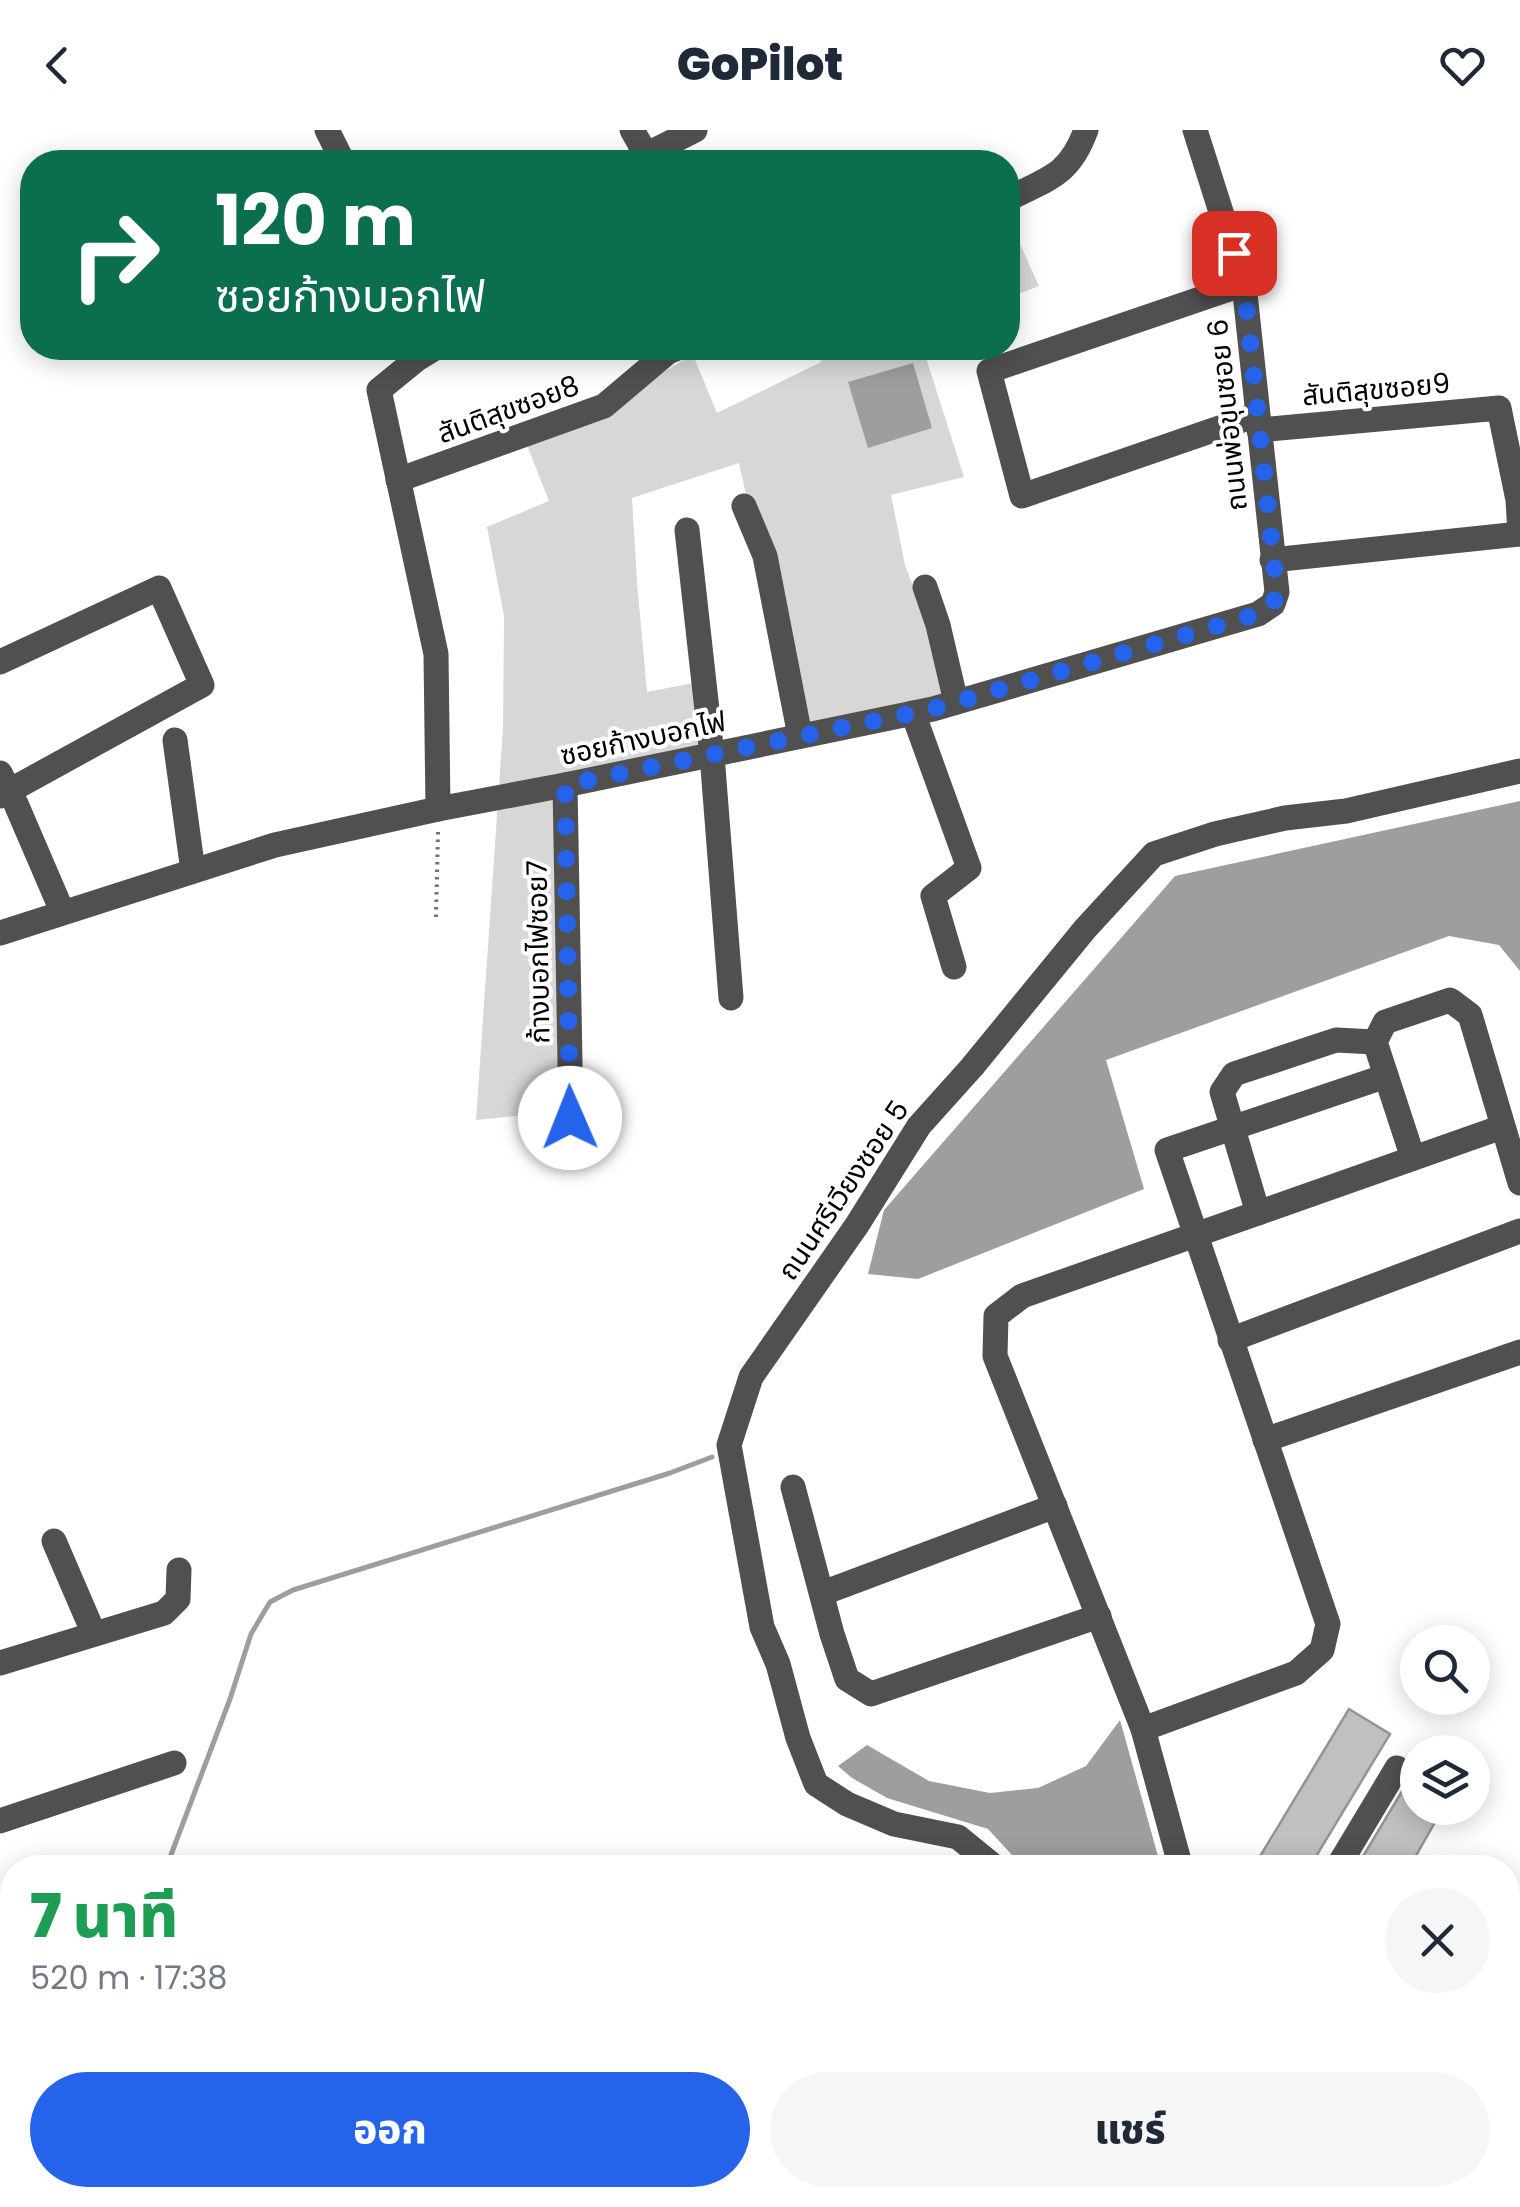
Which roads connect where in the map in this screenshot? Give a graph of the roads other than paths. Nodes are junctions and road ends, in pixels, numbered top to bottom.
1 (695, 130) edge
2 (1086, 130) edge
3 (1196, 130) edge
4 (657, 150) edge
5 (1020, 193) edge
6 (1244, 284) junction
7 (416, 360) edge
8 (659, 360) edge
9 (1019, 360) edge
10 (1020, 360) edge
11 (1258, 422) junction
12 (398, 480) junction
13 (744, 506) dead end
14 (686, 530) dead end
15 (1520, 534) edge
16 (1274, 571) junction
17 (925, 587) dead end
18 (0, 662) edge
19 (956, 702) junction
20 (913, 713) junction
21 (800, 736) junction
22 (175, 740) dead end
23 (712, 755) junction
24 (1520, 770) edge
25 (565, 785) junction
26 (3, 786) edge
27 (438, 808) junction
28 (193, 870) junction
29 (62, 912) junction
30 (0, 933) edge
31 (954, 967) dead end
32 (731, 998) dead end
33 (1375, 1042) junction
34 (1386, 1076) junction
35 (570, 1118) dead end
36 (1502, 1127) junction
37 (1232, 1128) junction
38 (1413, 1158) junction
39 (1520, 1183) edge
40 (1258, 1213) junction
41 (1520, 1231) edge
42 (1194, 1235) junction
43 (1230, 1340) junction
44 (1520, 1352) edge
45 (1265, 1440) junction
46 (794, 1487) dead end
47 (1055, 1506) junction
48 (54, 1541) dead end
49 (179, 1570) dead end
50 (823, 1592) junction
51 (1099, 1616) junction
52 (94, 1634) junction
53 (0, 1663) edge
54 (1144, 1729) junction
55 (174, 1762) dead end
56 (1397, 1768) dead end
57 (0, 1821) edge
58 (980, 1855) edge
59 (1177, 1855) edge
60 (1344, 1855) edge

1 - 4 street
2 - 5 street
3 - 6 street, ถนนพ่อขุนซอย 6
6 - 10 street, สันติสุขซอย9
6 - 11 street, ถนนพ่อขุนซอย 6
7 - 12 street
8 - 12 street, สันติสุขซอย8
9 - 11 street, สันติสุขซอย9
11 - 15 street, สันติสุขซอย9
11 - 16 street, ถนนพ่อขุนซอย 6
12 - 27 street
13 - 21 street
14 - 23 street
15 - 16 street
16 - 19 street, ซอยก้างบอกไฟ
17 - 19 street
18 - 26 street
19 - 20 street, ซอยก้างบอกไฟ
20 - 21 street, ซอยก้างบอกไฟ
20 - 31 street
21 - 23 street, ซอยก้างบอกไฟ
22 - 28 street
23 - 25 street, ซอยก้างบอกไฟ
23 - 32 street
24 - 58 street, ถนนศรีเวียงซอย 5
25 - 27 street, ซอยก้างบอกไฟ
25 - 35 street, ก้างบอกไฟซอย7
26 - 29 street
27 - 28 street, ซอยก้างบอกไฟ
28 - 29 street, ซอยก้างบอกไฟ
29 - 30 street, ซอยก้างบอกไฟ
33 - 34 street
33 - 36 street
33 - 37 street
34 - 37 street
34 - 38 street
36 - 38 street
36 - 39 street
37 - 40 street
37 - 42 street
38 - 40 street
40 - 42 street
41 - 43 street
42 - 43 street
42 - 47 street
43 - 45 street
44 - 45 street
45 - 54 street
46 - 50 street
47 - 50 street
47 - 51 street
48 - 52 street
49 - 52 street
50 - 51 street
51 - 54 street
52 - 53 street
54 - 59 street
55 - 57 street
56 - 60 street

